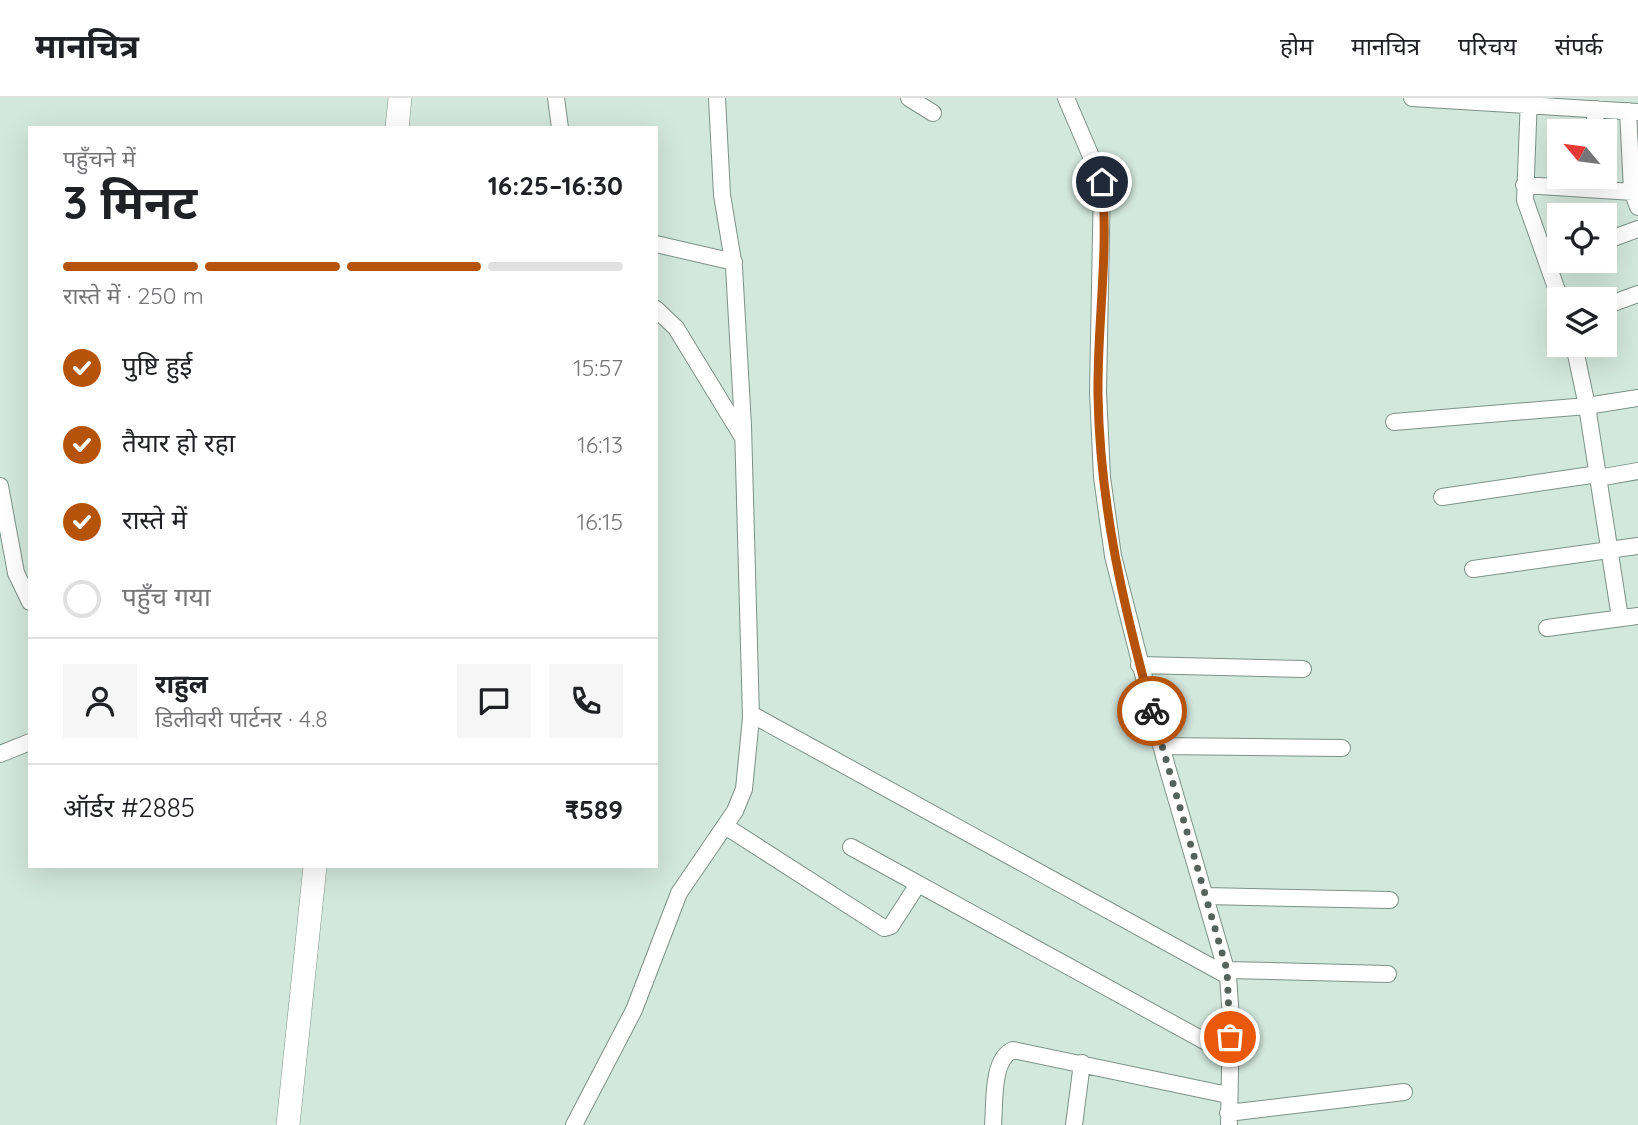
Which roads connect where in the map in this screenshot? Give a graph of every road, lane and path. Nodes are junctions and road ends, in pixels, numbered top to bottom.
1 (400, 98) edge
2 (556, 98) edge
3 (717, 98) edge
4 (909, 98) edge
5 (1066, 98) edge
6 (1412, 98) edge
7 (1466, 100) edge
8 (1529, 101) edge
9 (1596, 109) junction
10 (1633, 111) edge
11 (933, 113) dead end
12 (1595, 119) edge
13 (397, 126) edge
14 (560, 126) edge
15 (1547, 184) edge
16 (1524, 185) junction
17 (1607, 189) edge
18 (1635, 200) edge
19 (1638, 229) edge
20 (1617, 237) edge
21 (658, 244) edge
22 (1547, 248) edge
23 (734, 262) junction
24 (1638, 294) edge
25 (1617, 302) edge
26 (658, 311) edge
27 (658, 324) edge
28 (676, 328) junction
29 (1577, 357) edge
30 (1638, 398) edge
31 (1587, 406) junction
32 (1394, 422) dead end
33 (743, 438) junction
34 (1638, 471) edge
35 (1598, 476) junction
36 (0, 486) edge
37 (1442, 497) dead end
38 (1638, 546) edge
39 (1610, 551) junction
40 (1473, 569) dead end
41 (28, 600) edge
42 (1638, 616) edge
43 (1620, 618) junction
44 (1547, 628) dead end
45 (1139, 665) junction
46 (1303, 669) dead end
47 (751, 714) junction
48 (28, 743) edge
49 (1161, 746) junction
50 (1342, 748) dead end
51 (0, 754) edge
52 (724, 826) junction
53 (851, 847) dead end
54 (315, 868) edge
55 (918, 884) junction
56 (1206, 896) junction
57 (1390, 900) dead end
58 (1227, 973) junction
59 (1388, 974) dead end
60 (1230, 1055) junction
61 (1082, 1063) junction
62 (1404, 1092) dead end
63 (1228, 1095) junction
64 (1228, 1119) edge
65 (288, 1125) edge
66 (573, 1125) edge
67 (993, 1125) edge
68 (1074, 1125) edge

1 - 13 highway
2 - 14 street
3 - 23 street
4 - 11 street
5 - 45 street
6 - 7 street
7 - 8 street
8 - 9 street
8 - 16 street
9 - 10 street
9 - 12 street
10 - 18 street
15 - 16 street
16 - 22 street
17 - 18 street
19 - 20 street
21 - 23 street
23 - 33 street
24 - 25 street
26 - 28 street
27 - 28 street
28 - 33 street
29 - 31 street
30 - 31 street
31 - 32 street
31 - 35 street
33 - 47 street
34 - 35 street
35 - 37 street
35 - 39 street
36 - 41 street
38 - 39 street
39 - 40 street
39 - 43 street
42 - 43 street
43 - 44 street
45 - 46 street
45 - 49 street
47 - 52 street
47 - 58 street
48 - 51 street
49 - 50 street
49 - 56 street
52 - 55 street
52 - 66 street
53 - 55 street
54 - 65 highway
55 - 60 street
56 - 57 street
56 - 58 street
58 - 59 street
58 - 60 street
60 - 63 street
61 - 63 street
61 - 67 street
61 - 68 street
62 - 64 street
63 - 64 street

